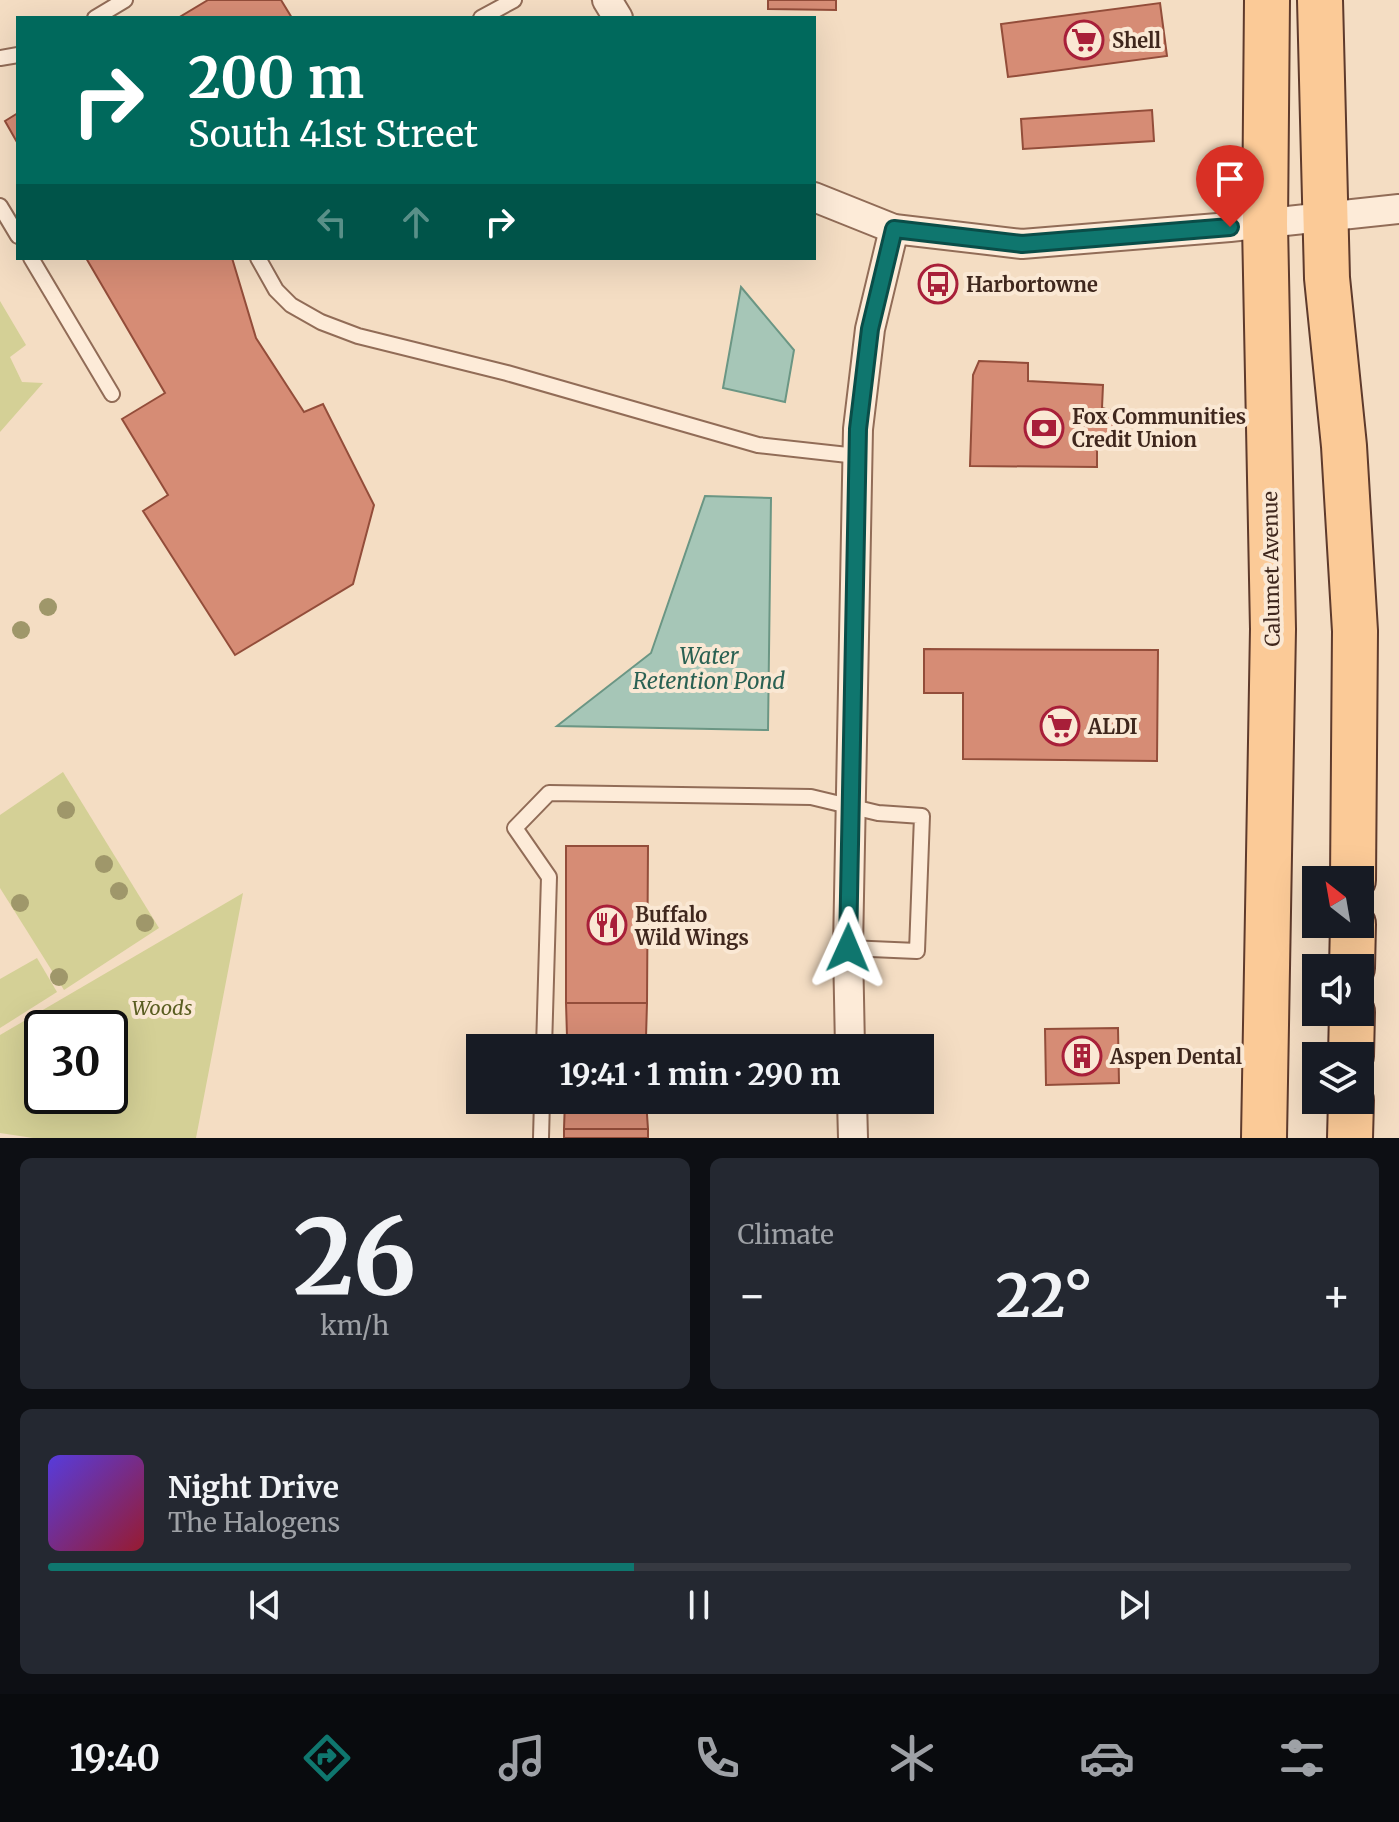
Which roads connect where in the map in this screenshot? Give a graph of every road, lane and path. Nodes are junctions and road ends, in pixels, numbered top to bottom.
1 (125, 0) edge
2 (514, 0) edge
3 (1267, 0) edge
4 (1320, 0) edge
5 (98, 16) edge
6 (485, 16) edge
7 (816, 198) edge
8 (0, 206) edge
9 (1399, 209) edge
10 (1323, 215) junction
11 (1265, 224) junction
12 (894, 229) junction
13 (16, 233) edge
14 (32, 260) edge
15 (259, 260) edge
16 (112, 394) dead end
17 (857, 456) junction
18 (850, 805) junction
19 (1353, 866) edge
20 (848, 948) junction
21 (544, 1034) edge
22 (850, 1034) edge
23 (542, 1114) edge
24 (852, 1114) edge
25 (1351, 1114) edge
26 (541, 1138) edge
27 (853, 1138) edge
28 (1264, 1138) edge
29 (1350, 1138) edge

1 - 5 lane
2 - 6 lane
3 - 11 main road, Calumet Avenue
4 - 10 main road
7 - 12 street
8 - 13 lane
9 - 10 street
10 - 11 street
10 - 19 main road
11 - 12 street
11 - 28 main road, Calumet Avenue
12 - 17 street
14 - 16 lane
15 - 17 lane
17 - 18 street
18 - 20 street
18 - 20 lane
18 - 21 lane
20 - 22 street
23 - 26 lane
24 - 27 street
25 - 29 main road

